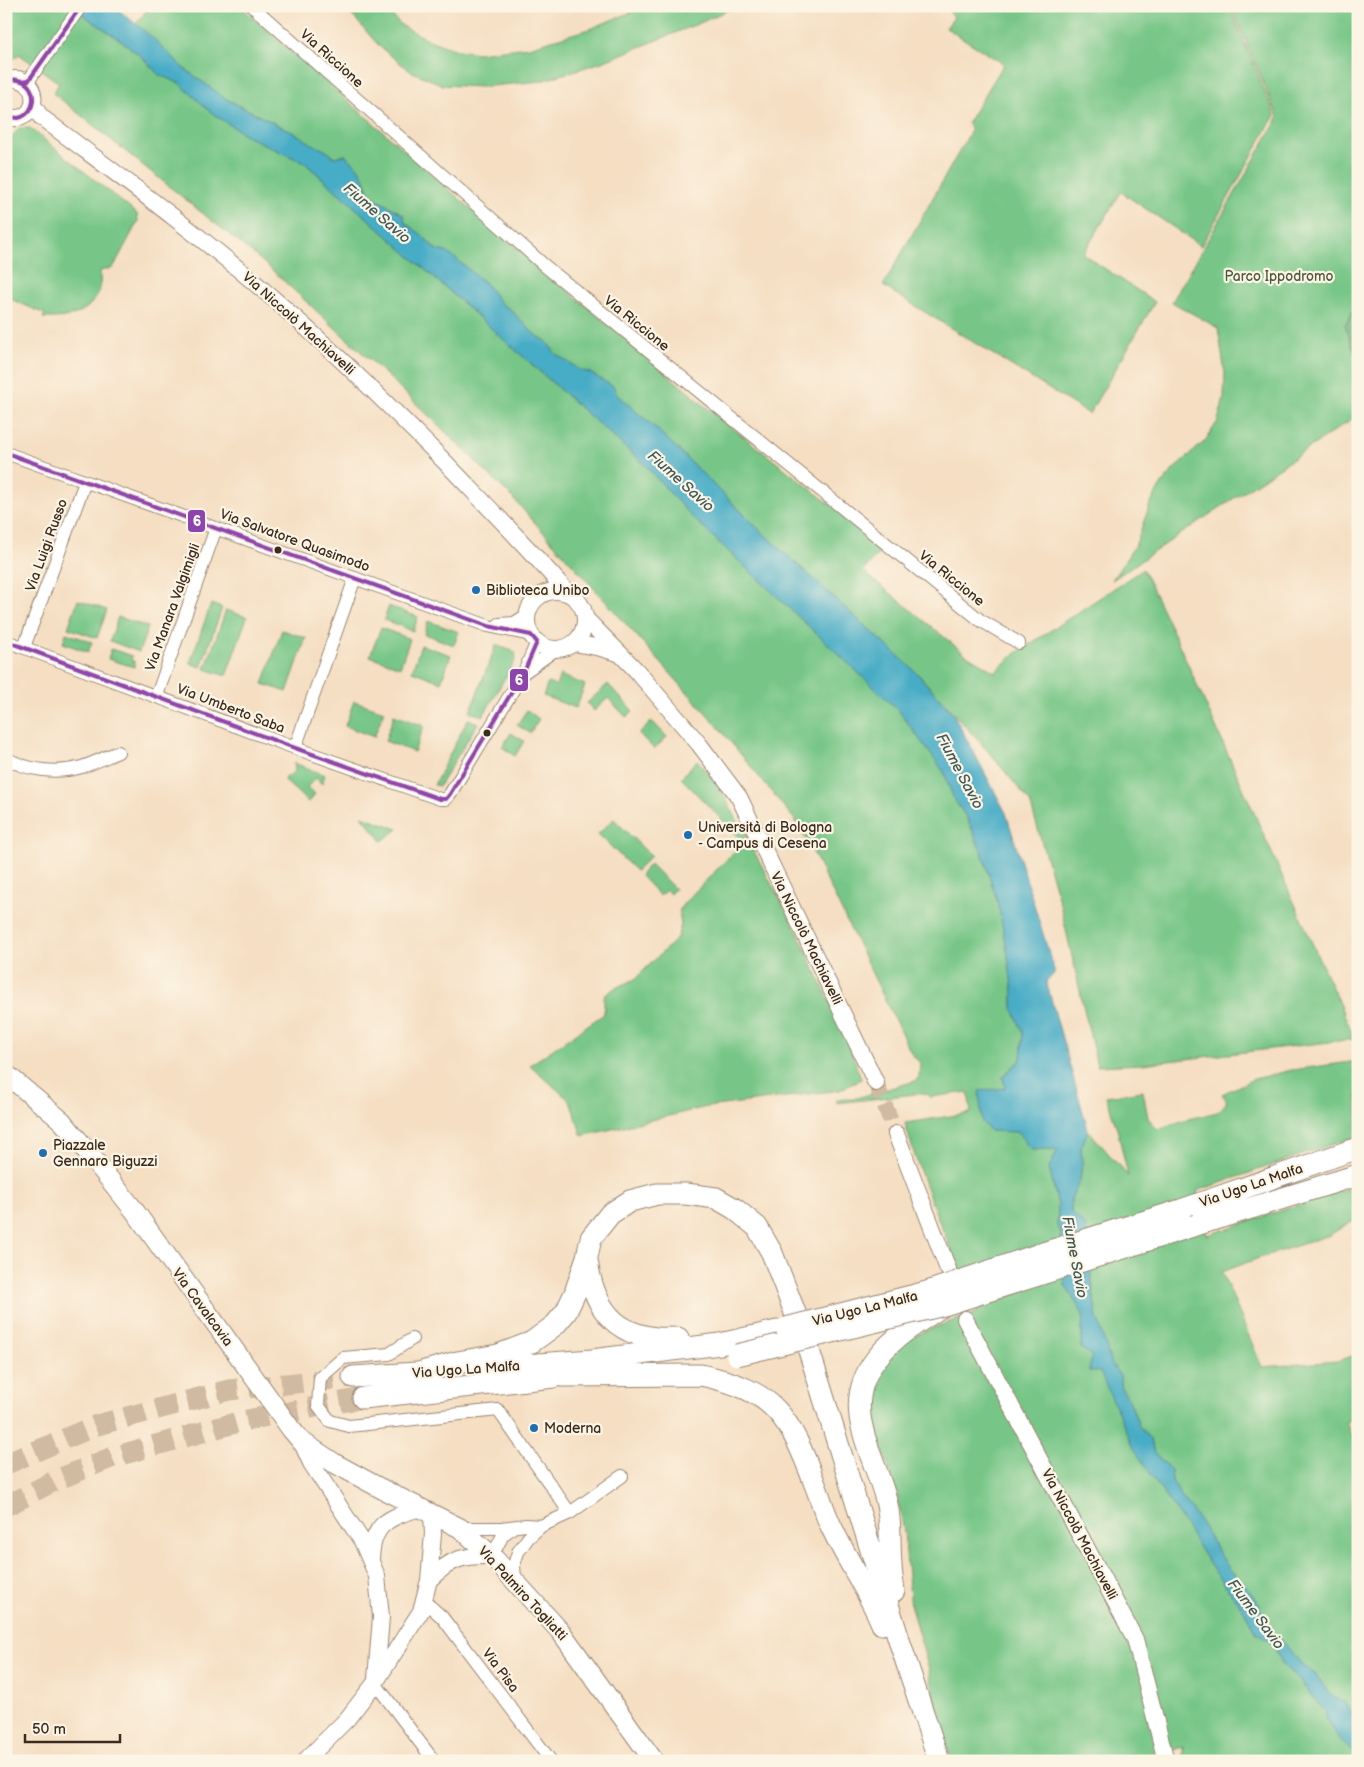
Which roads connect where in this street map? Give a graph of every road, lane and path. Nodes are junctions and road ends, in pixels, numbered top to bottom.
1 (81, 6) edge
2 (252, 6) edge
3 (21, 82) edge
4 (34, 112) junction
5 (6, 117) edge
6 (6, 453) edge
7 (85, 482) junction
8 (216, 528) junction
9 (534, 554) junction
10 (355, 578) junction
11 (568, 593) junction
12 (542, 594) junction
13 (527, 615) junction
14 (586, 619) junction
15 (488, 626) junction
16 (534, 639) junction
17 (6, 641) edge
18 (574, 643) junction
19 (1019, 644) dead end
20 (24, 647) junction
21 (555, 650) junction
22 (621, 654) junction
23 (524, 672) junction
24 (156, 695) junction
25 (295, 748) junction
26 (118, 752) dead end
27 (6, 758) edge
28 (6, 1074) edge
29 (876, 1083) tunnel mouth
30 (896, 1134) tunnel mouth
31 (1358, 1148) edge
32 (1358, 1175) edge
33 (1188, 1218) junction
34 (587, 1257) junction
35 (948, 1269) dead end
36 (944, 1306) junction
37 (965, 1319) dead end
38 (777, 1330) junction
39 (412, 1339) dead end
40 (418, 1373) junction
41 (562, 1376) junction
42 (353, 1377) tunnel mouth
43 (363, 1398) tunnel mouth
44 (296, 1435) junction
45 (622, 1476) dead end
46 (426, 1511) junction
47 (570, 1513) junction
48 (541, 1526) junction
49 (513, 1527) junction
50 (460, 1528) junction
51 (492, 1556) junction
52 (371, 1562) junction
53 (429, 1580) junction
54 (515, 1580) junction
55 (423, 1600) junction
56 (900, 1643) junction
57 (375, 1684) junction
58 (306, 1761) edge
59 (434, 1761) edge
60 (551, 1761) edge
61 (654, 1761) edge
62 (938, 1761) edge
63 (1166, 1761) edge

1 - 3 street
2 - 19 street, Via Riccione
3 - 4 street
4 - 5 street
4 - 9 street, Via Niccolò Machiavelli
6 - 7 street, Via Salvatore Quasimodo
7 - 8 street, Via Salvatore Quasimodo
7 - 20 street, Via Luigi Russo
8 - 10 street, Via Salvatore Quasimodo
8 - 24 street, Via Manara Valgimigli
9 - 11 street, Via Niccolò Machiavelli
9 - 12 street, Via Niccolò Machiavelli
10 - 15 street, Via Salvatore Quasimodo
10 - 25 street
11 - 12 street
11 - 14 street
12 - 13 street
13 - 15 street, Via Salvatore Quasimodo
13 - 16 street
14 - 18 street
14 - 22 street, Via Niccolò Machiavelli
15 - 16 street, Via Salvatore Quasimodo
16 - 21 street
16 - 23 street
17 - 20 street, Via Umberto Saba
18 - 21 street
18 - 22 street
20 - 24 street, Via Umberto Saba
21 - 23 street
22 - 29 street, Via Niccolò Machiavelli
23 - 25 street, Via Umberto Saba
24 - 25 street, Via Umberto Saba
26 - 27 street
28 - 44 main road, Via Cavalcavia, bridge
30 - 35 street
31 - 33 highway, Via Ugo La Malfa
32 - 33 highway, Via Ugo La Malfa
33 - 36 highway, Via Ugo La Malfa, bridge
33 - 38 highway, Via Ugo La Malfa, bridge
34 - 38 highway
34 - 40 highway
34 - 56 highway
36 - 41 highway, Via Ugo La Malfa, bridge
36 - 56 highway
37 - 63 street, Via Niccolò Machiavelli
38 - 40 highway, Via Ugo La Malfa
39 - 47 street
40 - 42 highway, Via Ugo La Malfa
41 - 43 highway, Via Ugo La Malfa
41 - 62 highway
44 - 46 main road, Via Palmiro Togliatti
44 - 52 street, Via Cavalcavia
45 - 47 street
46 - 50 main road, Via Palmiro Togliatti
46 - 52 street, Via Cavalcavia
46 - 53 street
47 - 48 street
48 - 49 street
48 - 54 street
49 - 50 street
49 - 51 street
50 - 51 main road, Via Palmiro Togliatti
51 - 53 street
51 - 54 main road, Via Palmiro Togliatti
52 - 57 street, Via Cavalcavia
53 - 55 street
54 - 61 main road, Via Palmiro Togliatti
55 - 57 street
55 - 60 street, Via Pisa
56 - 62 highway
57 - 58 street
57 - 59 street

